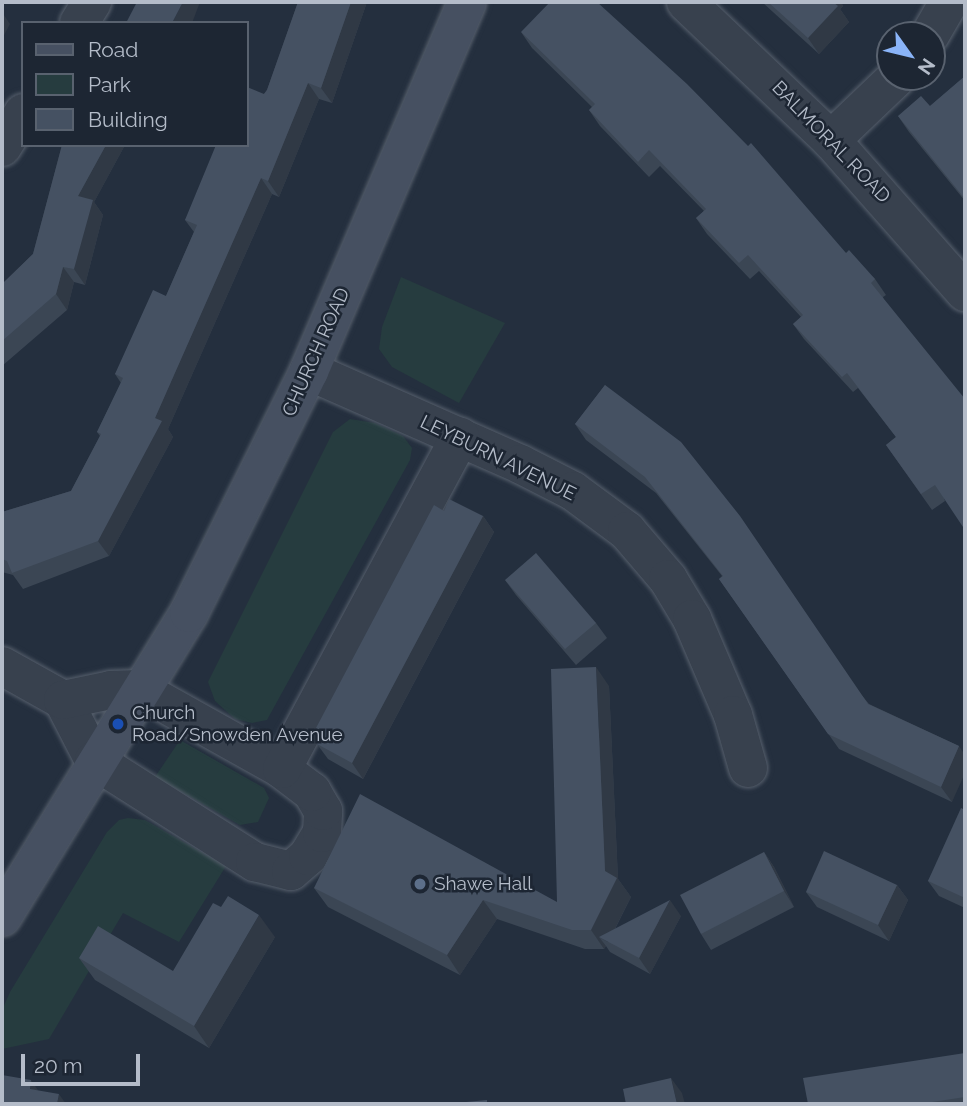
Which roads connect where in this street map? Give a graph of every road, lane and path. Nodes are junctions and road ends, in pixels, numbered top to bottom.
1 (92, 2) edge
2 (467, 2) edge
3 (686, 2) edge
4 (949, 2) edge
5 (80, 21) edge
6 (938, 21) edge
7 (882, 91) edge
8 (21, 116) edge
9 (831, 140) junction
10 (2, 147) edge
11 (965, 292) edge
12 (309, 371) junction
13 (460, 437) junction
14 (2, 666) edge
15 (139, 690) junction
16 (63, 700) junction
17 (94, 760) junction
18 (748, 768) dead end
19 (282, 769) junction
20 (2, 917) edge

1 - 5 street
2 - 12 main road, CHURCH ROAD
3 - 9 street, BALMORAL ROAD
4 - 6 street
7 - 9 street
8 - 10 street
9 - 11 street, BALMORAL ROAD
12 - 13 street, LEYBURN AVENUE
12 - 15 main road, CHURCH ROAD
13 - 18 street, LEYBURN AVENUE
13 - 19 street
14 - 16 street
15 - 16 street
15 - 17 main road, CHURCH ROAD
15 - 19 street
16 - 17 street
17 - 19 street
17 - 20 main road, CHURCH ROAD

